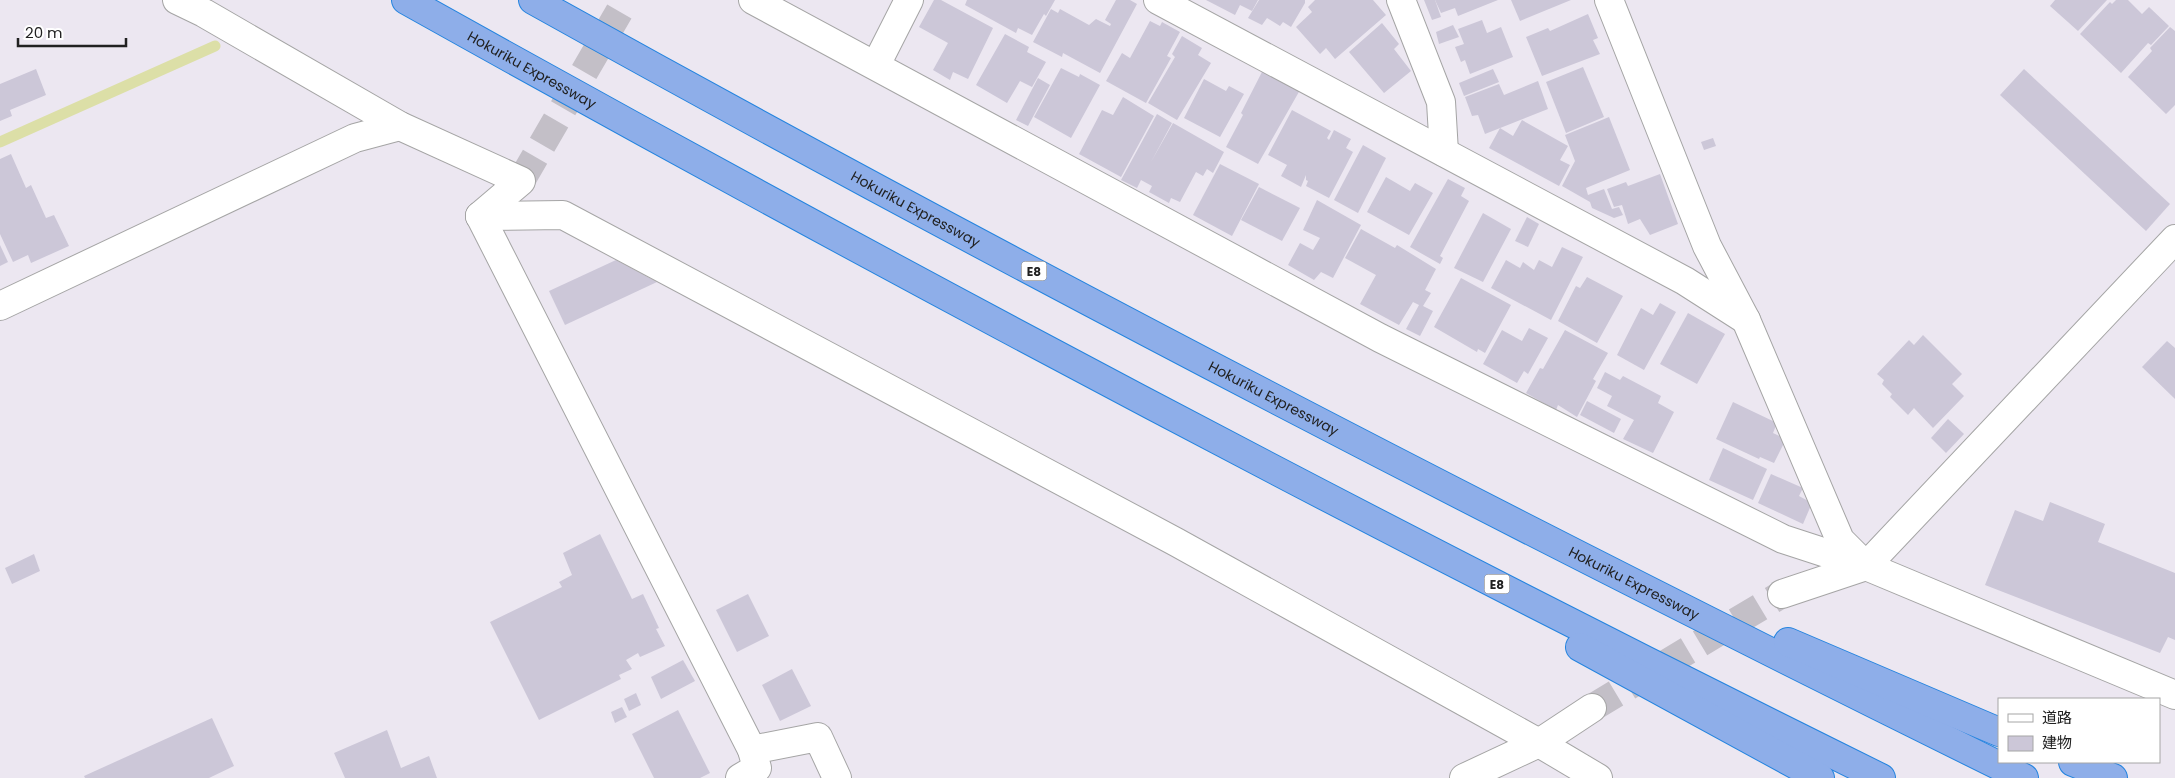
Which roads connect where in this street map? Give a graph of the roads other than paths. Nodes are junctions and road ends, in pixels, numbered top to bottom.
1 (176, 0) edge
2 (406, 0) edge
3 (533, 0) edge
4 (753, 0) edge
5 (909, 0) edge
6 (1158, 0) edge
7 (1401, 0) edge
8 (1609, 0) edge
9 (876, 65) junction
10 (400, 126) junction
11 (1444, 152) junction
12 (480, 216) junction
13 (2175, 239) edge
14 (0, 306) edge
15 (1746, 320) junction
16 (1115, 385) junction
17 (1539, 536) junction
18 (1866, 566) junction
19 (1782, 594) tunnel mouth
20 (2175, 695) edge
21 (1592, 708) tunnel mouth
22 (1998, 732) edge
23 (1539, 743) junction
24 (752, 750) junction
25 (2076, 763) edge
26 (740, 778) edge
27 (837, 778) edge
28 (1464, 778) edge
29 (1598, 778) edge
30 (1820, 778) edge
31 (1881, 778) edge
32 (2024, 778) edge
33 (2113, 778) edge

1 - 10 street
2 - 16 highway, Hokuriku Expressway / E8
3 - 17 highway, Hokuriku Expressway / E8
4 - 9 street
5 - 9 street
6 - 11 street
7 - 11 street
8 - 15 street
9 - 18 street
10 - 12 street
10 - 14 street
11 - 15 street
12 - 23 street
12 - 24 street
13 - 18 street
15 - 18 street
16 - 30 highway
16 - 31 highway, Hokuriku Expressway / E8
17 - 22 highway
17 - 32 highway, Hokuriku Expressway / E8
18 - 19 street
18 - 20 street
21 - 23 street
23 - 28 street
23 - 29 street
24 - 26 street
24 - 27 street
25 - 33 highway

